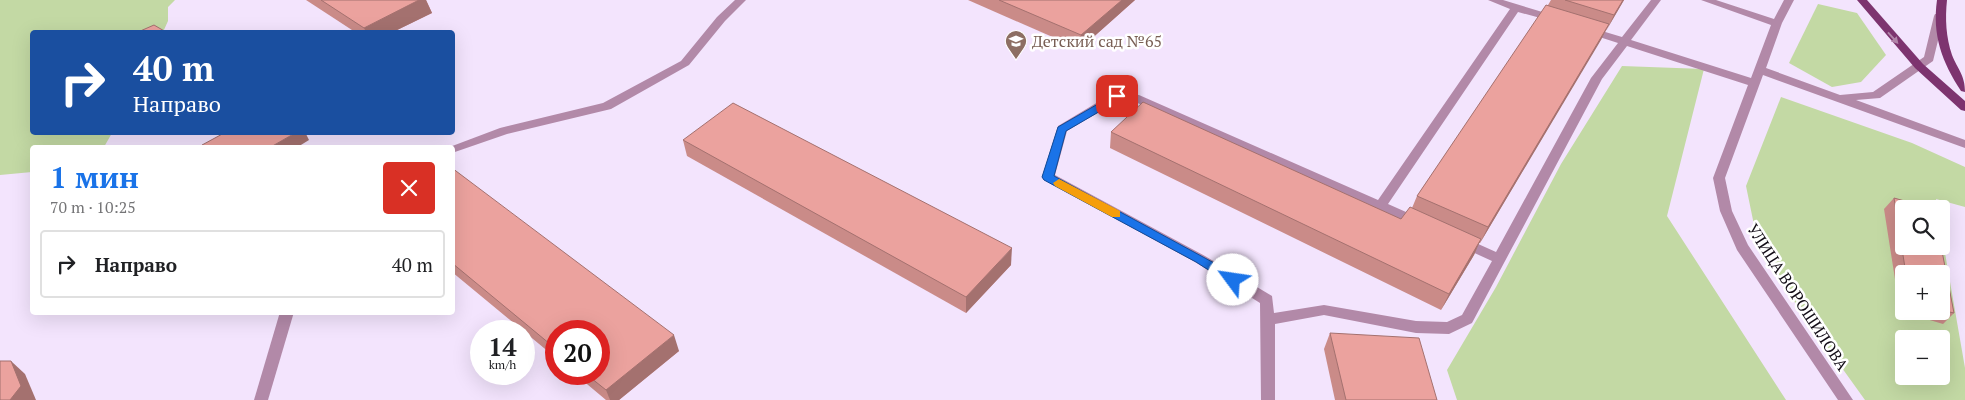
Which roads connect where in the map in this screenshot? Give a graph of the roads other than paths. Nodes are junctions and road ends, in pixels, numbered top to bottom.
1 (741, 0) edge
2 (1493, 0) edge
3 (1656, 0) edge
4 (1706, 0) edge
5 (1789, 0) edge
6 (1862, 0) edge
7 (1942, 0) edge
8 (1516, 8) junction
9 (1939, 16) junction
10 (1777, 23) junction
11 (1623, 42) junction
12 (1919, 66) junction
13 (1760, 70) junction
14 (1754, 84) junction
15 (1965, 88) edge
16 (1831, 97) junction
17 (1965, 107) edge
18 (1965, 144) edge
19 (455, 148) edge
20 (1380, 206) junction
21 (1435, 230) edge
22 (1452, 238) edge
23 (1499, 259) junction
24 (285, 315) edge
25 (1267, 325) junction
26 (262, 400) edge
27 (1268, 400) edge
28 (1846, 400) edge

1 - 19 street
2 - 8 street
3 - 11 street
4 - 10 street
5 - 10 street, УЛИЦА ВОРОШИЛОВА
6 -> 12 main road
7 - 9 main road
8 - 11 street
8 - 20 street
9 - 12 street
9 - 15 main road
10 - 13 street, УЛИЦА ВОРОШИЛОВА
11 - 14 street
11 - 23 street
12 - 16 street
12 - 17 main road
13 - 14 street, УЛИЦА ВОРОШИЛОВА
13 - 16 street
14 - 28 street, УЛИЦА ВОРОШИЛОВА
16 - 18 street
20 - 21 street
20 - 25 street
22 - 23 street
23 - 25 street
24 - 26 street
25 - 27 street

